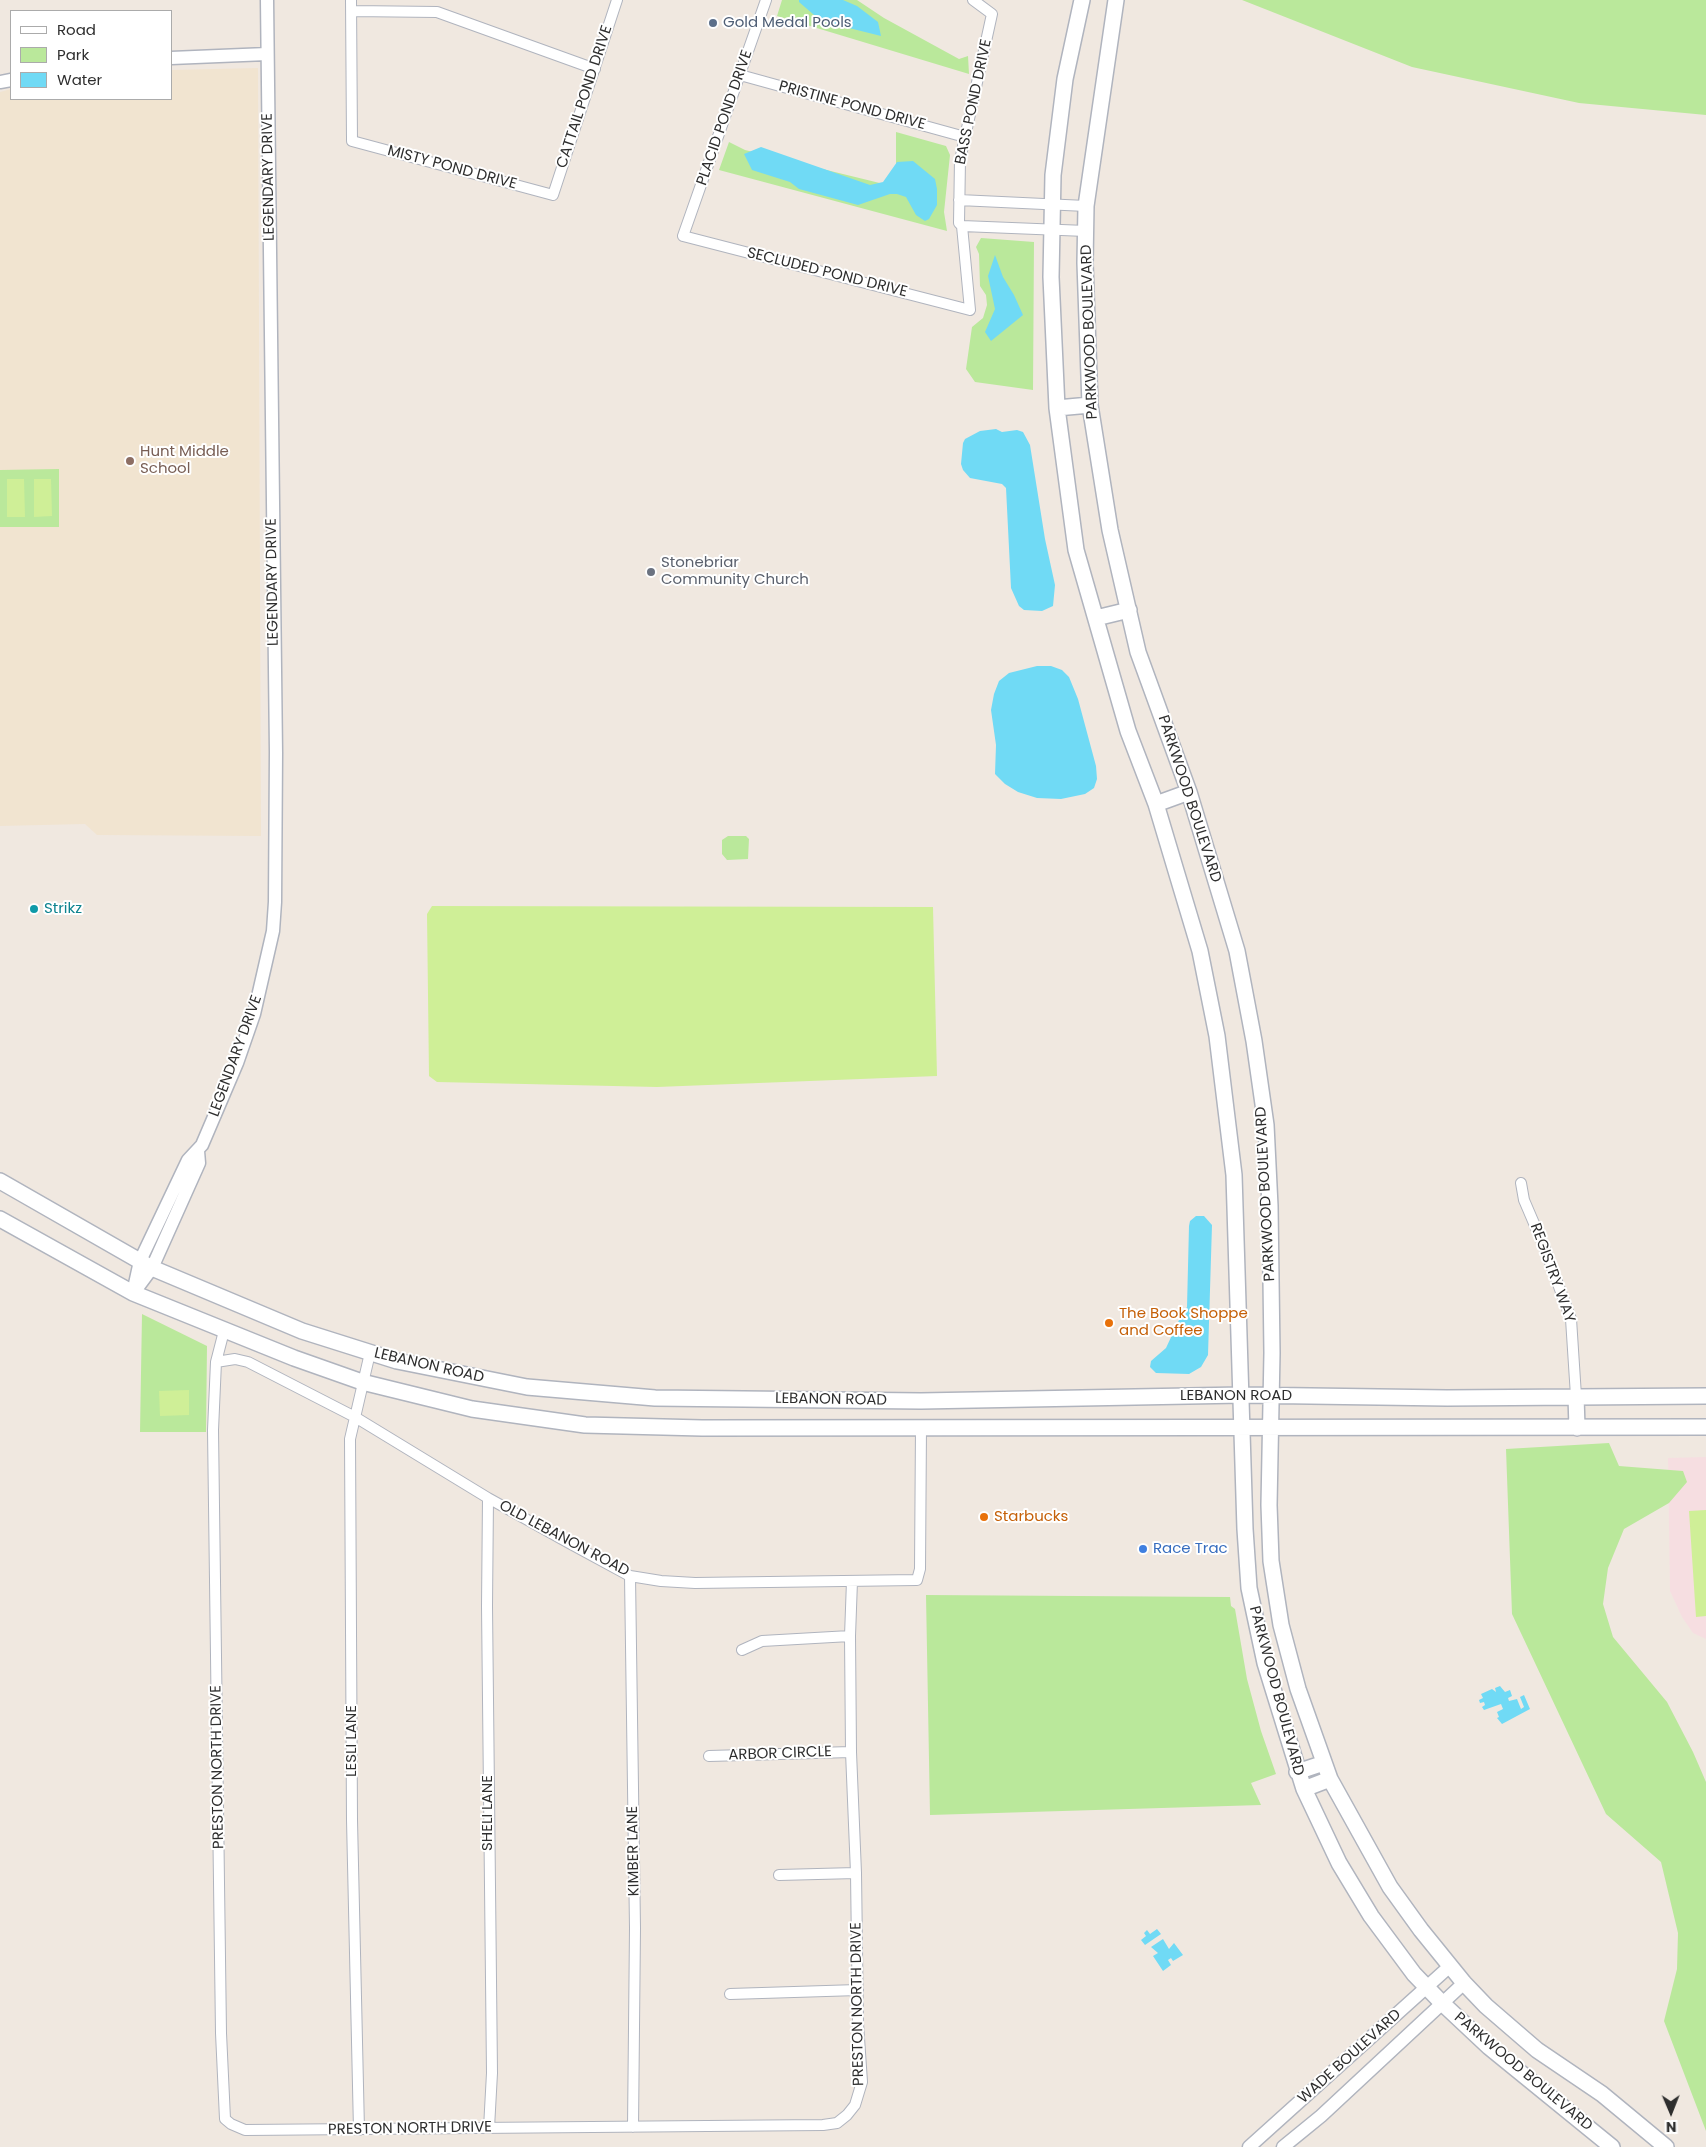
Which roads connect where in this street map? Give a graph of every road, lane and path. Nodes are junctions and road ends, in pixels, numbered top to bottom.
1 (267, 0) edge
2 (352, 0) edge
3 (617, 0) edge
4 (766, 0) edge
5 (973, 0) edge
6 (1082, 0) edge
7 (1116, 0) edge
8 (352, 11) junction
9 (268, 54) junction
10 (172, 58) edge
11 (595, 69) junction
12 (740, 75) junction
13 (965, 137) junction
14 (553, 195) joint
15 (959, 200) junction
16 (1051, 206) junction
17 (1086, 206) junction
18 (962, 226) junction
19 (1052, 231) junction
20 (1086, 231) junction
21 (683, 236) joint
22 (970, 310) joint
23 (1090, 405) junction
24 (1057, 408) junction
25 (1129, 610) junction
26 (1096, 618) junction
27 (1189, 792) junction
28 (1156, 804) junction
29 (0, 1181) edge
30 (1521, 1183) dead end
31 (0, 1219) edge
32 (146, 1265) junction
33 (133, 1294) junction
34 (224, 1331) junction
35 (370, 1353) junction
36 (216, 1362) junction
37 (362, 1382) junction
38 (1242, 1395) junction
39 (1271, 1396) junction
40 (1576, 1396) junction
41 (1706, 1396) edge
42 (921, 1401) junction
43 (355, 1417) junction
44 (921, 1427) junction
45 (1270, 1427) junction
46 (1706, 1427) edge
47 (1242, 1428) junction
48 (1577, 1428) junction
49 (488, 1498) junction
50 (630, 1576) junction
51 (852, 1581) junction
52 (850, 1636) junction
53 (742, 1650) dead end
54 (851, 1752) junction
55 (709, 1756) dead end
56 (1324, 1764) junction
57 (1297, 1772) junction
58 (1330, 1778) junction
59 (1304, 1789) junction
60 (856, 1873) junction
61 (779, 1875) dead end
62 (1450, 1966) junction
63 (1464, 1982) junction
64 (1427, 1988) junction
65 (858, 1990) junction
66 (730, 1994) dead end
67 (1441, 2002) junction
68 (1287, 2114) junction
69 (633, 2127) junction
70 (1272, 2127) junction
71 (490, 2128) junction
72 (359, 2130) junction
73 (1301, 2133) junction
74 (1285, 2146) edge
75 (1249, 2147) edge
76 (1612, 2147) edge
77 (1666, 2147) edge

1 - 9 street, LEGENDARY DRIVE
2 - 8 street
3 - 11 street, CATTAIL POND DRIVE
4 - 12 street, PLACID POND DRIVE
5 - 13 street, BASS POND DRIVE
6 - 16 main road, PARKWOOD BOULEVARD
7 - 17 main road, PARKWOOD BOULEVARD
8 - 11 street
8 - 14 street, MISTY POND DRIVE
9 - 10 street
9 - 32 street, LEGENDARY DRIVE
11 - 14 street, CATTAIL POND DRIVE
12 - 13 street, PRISTINE POND DRIVE
12 - 21 street, PLACID POND DRIVE
13 - 15 street, BASS POND DRIVE
15 - 16 street
15 - 18 street, BASS POND DRIVE
16 - 17 street
16 - 19 main road, PARKWOOD BOULEVARD
17 - 20 main road, PARKWOOD BOULEVARD
18 - 19 street
18 - 22 street, BASS POND DRIVE
19 - 20 street
19 - 24 main road, PARKWOOD BOULEVARD
20 - 23 main road, PARKWOOD BOULEVARD
21 - 22 street, SECLUDED POND DRIVE
23 - 24 main road
23 - 25 main road, PARKWOOD BOULEVARD
24 - 26 main road, PARKWOOD BOULEVARD
25 - 26 main road
25 - 27 main road, PARKWOOD BOULEVARD
26 - 28 main road, PARKWOOD BOULEVARD
27 - 28 main road
27 - 39 main road, PARKWOOD BOULEVARD
28 - 38 main road, PARKWOOD BOULEVARD
29 - 32 main road, LEBANON ROAD
30 - 40 street, REGISTRY WAY
31 - 33 main road, LEBANON ROAD
32 - 33 street, LEGENDARY DRIVE
32 - 35 main road, LEBANON ROAD
33 - 34 main road, LEBANON ROAD
34 - 36 street, PRESTON NORTH DRIVE
34 - 37 main road, LEBANON ROAD
35 - 37 street, LESLI LANE
35 - 42 main road, LEBANON ROAD
36 - 43 street, OLD LEBANON ROAD
36 - 72 street, PRESTON NORTH DRIVE
37 - 43 street, LESLI LANE
37 - 44 main road, LEBANON ROAD
38 - 39 main road, LEBANON ROAD
38 - 42 main road, LEBANON ROAD
38 - 47 main road, PARKWOOD BOULEVARD
39 - 40 main road, LEBANON ROAD
39 - 45 main road, PARKWOOD BOULEVARD
40 - 41 main road, LEBANON ROAD
40 - 48 main road
42 - 44 main road
43 - 49 street, OLD LEBANON ROAD
43 - 72 street, LESLI LANE
44 - 47 main road, LEBANON ROAD
44 - 51 street, OLD LEBANON ROAD
45 - 47 main road, LEBANON ROAD
45 - 48 main road, LEBANON ROAD
45 - 56 main road, PARKWOOD BOULEVARD
46 - 48 main road, LEBANON ROAD
47 - 57 main road, PARKWOOD BOULEVARD
49 - 50 street, OLD LEBANON ROAD
49 - 71 street, SHELI LANE
50 - 51 street, OLD LEBANON ROAD
50 - 69 street, KIMBER LANE
51 - 52 street, PRESTON NORTH DRIVE
52 - 53 street
52 - 54 street, PRESTON NORTH DRIVE
54 - 55 street, ARBOR CIRCLE
54 - 60 street, PRESTON NORTH DRIVE
56 - 57 main road
56 - 58 main road, PARKWOOD BOULEVARD
57 - 59 main road, PARKWOOD BOULEVARD
58 - 59 main road
58 - 62 main road, PARKWOOD BOULEVARD
59 - 64 main road, PARKWOOD BOULEVARD
60 - 61 street
60 - 65 street, PRESTON NORTH DRIVE
62 - 63 main road, PARKWOOD BOULEVARD
62 - 64 street, WADE BOULEVARD
63 - 67 street, WADE BOULEVARD
63 - 77 main road, PARKWOOD BOULEVARD
64 - 67 main road, PARKWOOD BOULEVARD
64 - 68 street, WADE BOULEVARD
65 - 66 street
65 - 69 street, PRESTON NORTH DRIVE
67 - 73 street, WADE BOULEVARD
67 - 76 main road, PARKWOOD BOULEVARD
68 - 70 street, WADE BOULEVARD
68 - 73 street
69 - 71 street, PRESTON NORTH DRIVE
70 - 74 street
70 - 75 street, WADE BOULEVARD
71 - 72 street, PRESTON NORTH DRIVE
73 - 74 street, WADE BOULEVARD

